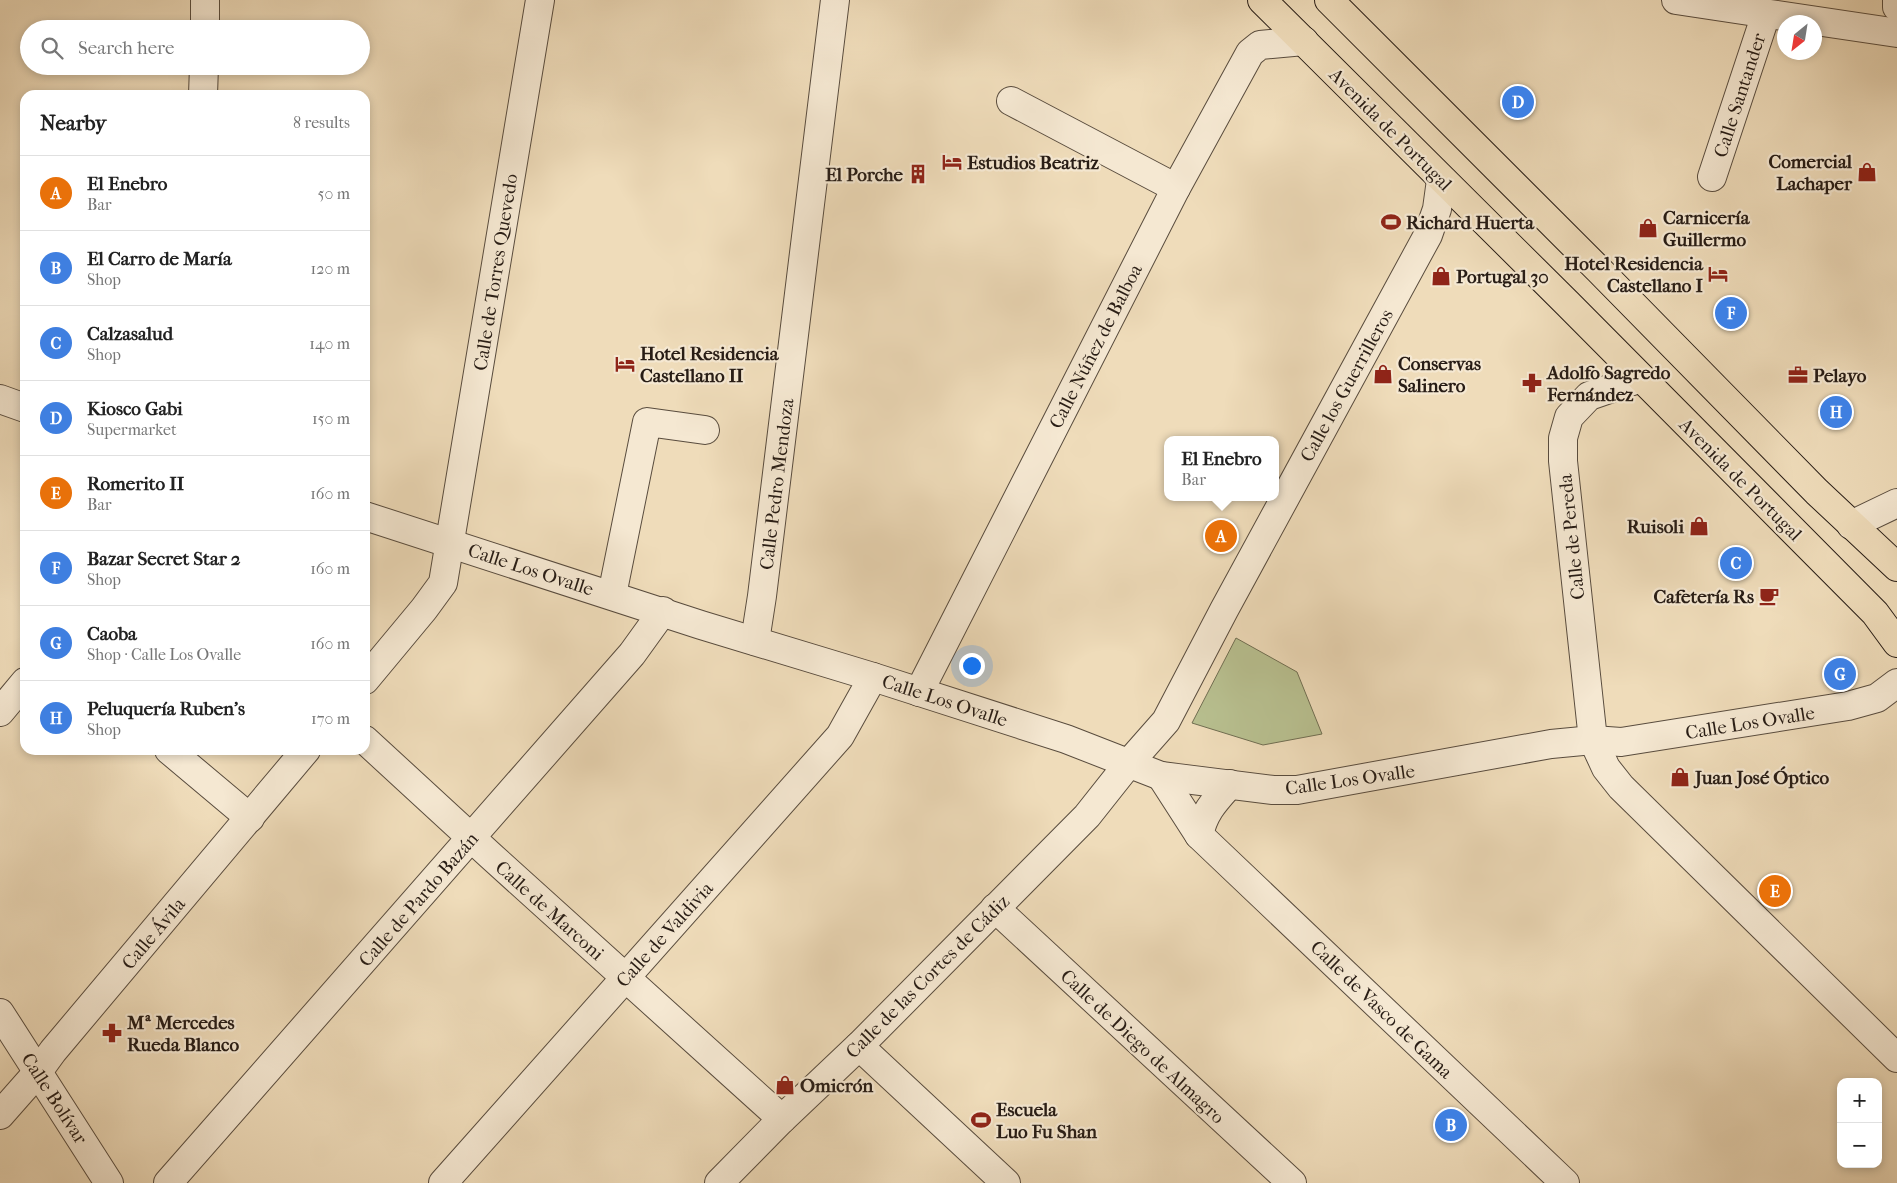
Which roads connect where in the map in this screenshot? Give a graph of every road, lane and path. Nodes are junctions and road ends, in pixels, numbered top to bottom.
1 (205, 0) edge
2 (540, 0) edge
3 (835, 0) edge
4 (1262, 0) edge
5 (1329, 0) edge
6 (1676, 0) edge
7 (1896, 0) edge
8 (1897, 7) edge
9 (1766, 14) junction
10 (204, 20) edge
11 (1897, 33) edge
12 (1304, 41) junction
13 (204, 75) edge
14 (203, 90) edge
15 (1011, 101) dead end
16 (1712, 177) dead end
17 (1441, 180) junction
18 (1176, 188) junction
19 (1640, 378) junction
20 (0, 399) edge
21 (20, 406) edge
22 (705, 430) dead end
23 (1897, 503) edge
24 (370, 518) edge
25 (1850, 525) junction
26 (450, 543) junction
27 (1897, 567) edge
28 (612, 595) junction
29 (663, 611) junction
30 (755, 641) junction
31 (1897, 643) edge
32 (370, 674) edge
33 (873, 677) junction
34 (1897, 683) edge
35 (20, 688) edge
36 (919, 692) junction
37 (0, 712) edge
38 (1593, 740) junction
39 (370, 745) edge
40 (175, 755) edge
41 (302, 755) edge
42 (1128, 763) junction
43 (1161, 776) junction
44 (1230, 784) junction
45 (250, 818) junction
46 (1199, 835) junction
47 (471, 838) junction
48 (995, 908) junction
49 (625, 978) junction
50 (0, 1013) edge
51 (859, 1046) junction
52 (1897, 1058) edge
53 (38, 1073) junction
54 (0, 1115) edge
55 (782, 1119) junction
56 (109, 1183) edge
57 (168, 1183) edge
58 (443, 1183) edge
59 (719, 1183) edge
60 (1006, 1183) edge
61 (1292, 1183) edge
62 (1565, 1183) edge

1 - 10 street
2 - 26 street, Calle de Torres Quevedo
3 - 30 street, Calle Pedro Mendoza
4 - 12 main road, Avenida de Portugal
5 - 25 main road
6 - 9 street
7 - 8 street
9 - 11 street
9 - 16 street, Calle Santander
12 - 17 main road, Avenida de Portugal
12 - 18 street, Calle Núñez de Balboa
13 - 14 street
15 - 18 street
17 - 19 main road, Avenida de Portugal
17 - 42 street, Calle los Guerrilleros
18 - 36 street, Calle Núñez de Balboa
19 - 31 main road, Avenida de Portugal
19 - 38 street, Calle de Pereda
20 - 21 street
22 - 28 street, Calle Los Ovalle
23 - 25 street
24 - 26 street, Calle Los Ovalle
25 - 27 main road
26 - 28 street, Calle Los Ovalle
26 - 32 street
28 - 29 street, Calle Los Ovalle
29 - 30 street, Calle Los Ovalle
29 - 47 street, Calle de Pardo Bazán
30 - 33 street, Calle Los Ovalle
33 - 36 street, Calle Los Ovalle
33 - 49 street, Calle de Valdivia
34 - 38 street, Calle Los Ovalle
35 - 37 street
36 - 42 street, Calle Los Ovalle
38 - 44 street, Calle Los Ovalle
38 - 52 street, Calle de Pereda
39 - 47 street, Calle de Marconi
40 - 45 street
41 - 45 street, Calle Ávila
42 - 43 street, Calle Los Ovalle
42 - 48 street, Calle de las Cortes de Cádiz
43 - 44 street, Calle Los Ovalle
43 - 46 street, Calle de Vasco de Gama
44 - 46 street
45 - 53 street, Calle Ávila
46 - 62 street, Calle de Vasco de Gama
47 - 49 street, Calle de Marconi
47 - 57 street, Calle de Pardo Bazán
48 - 51 street, Calle de las Cortes de Cádiz
48 - 61 street, Calle de Diego de Almagro
49 - 55 street, Calle de Marconi
49 - 58 street, Calle de Valdivia
50 - 53 street, Calle Bolívar
51 - 55 street, Calle de las Cortes de Cádiz
51 - 60 street
53 - 54 street, Calle Ávila
53 - 56 street, Calle Bolívar
55 - 59 street, Calle de las Cortes de Cádiz

